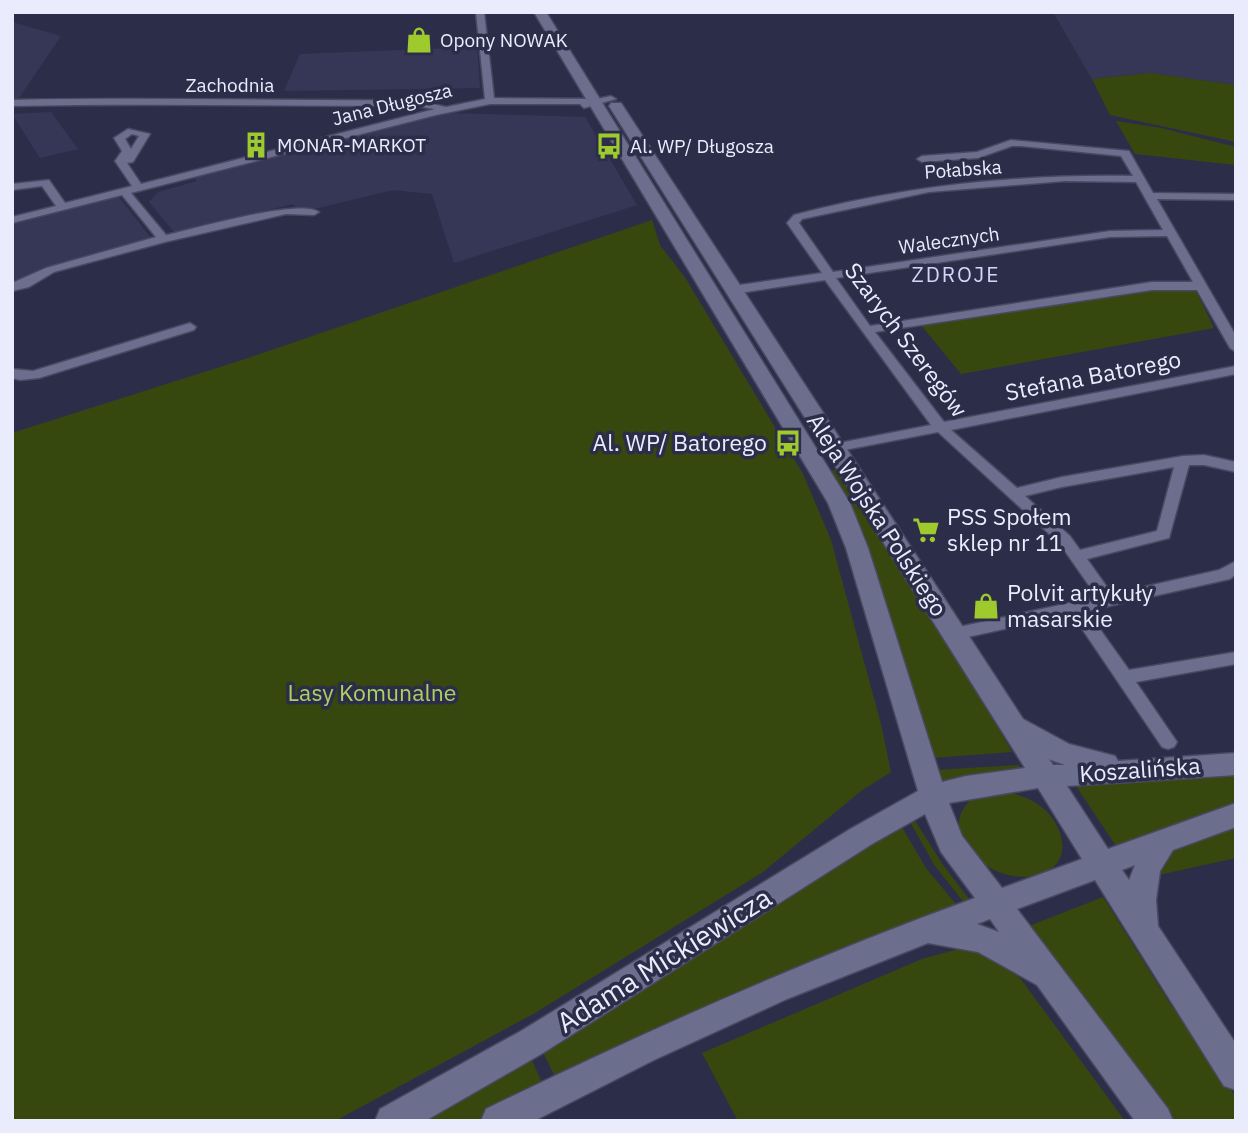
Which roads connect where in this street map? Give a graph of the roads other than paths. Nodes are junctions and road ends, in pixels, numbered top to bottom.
1 (480, 12) edge
2 (540, 12) edge
3 (556, 12) edge
4 (568, 32) dead end
5 (581, 52) dead end
6 (565, 53) junction
7 (600, 82) dead end
8 (584, 84) junction
9 (566, 99) junction
10 (603, 100) junction
11 (489, 102) junction
12 (12, 103) edge
13 (575, 107) junction
14 (448, 109) junction
15 (606, 119) junction
16 (922, 159) dead end
17 (120, 161) dead end
18 (1140, 179) junction
19 (12, 187) edge
20 (139, 188) junction
21 (125, 192) junction
22 (1150, 196) junction
23 (1236, 197) edge
24 (62, 208) junction
25 (314, 212) dead end
26 (12, 220) edge
27 (793, 221) joint
28 (1171, 233) junction
29 (163, 239) junction
30 (709, 253) junction
31 (690, 256) junction
32 (828, 276) junction
33 (1201, 286) junction
34 (12, 287) edge
35 (733, 290) junction
36 (190, 327) dead end
37 (867, 330) junction
38 (1236, 348) edge
39 (1236, 370) edge
40 (12, 373) edge
41 (940, 427) junction
42 (834, 448) junction
43 (1183, 461) junction
44 (1236, 467) edge
45 (1014, 494) junction
46 (1077, 556) junction
47 (1232, 575) edge
48 (1108, 600) junction
49 (1076, 607) junction
50 (954, 634) junction
51 (1236, 658) edge
52 (1125, 677) junction
53 (1007, 717) junction
54 (1168, 742) dead end
55 (1236, 764) edge
56 (1143, 770) junction
57 (1045, 776) junction
58 (934, 796) junction
59 (1236, 815) edge
60 (1163, 842) junction
61 (1101, 865) junction
62 (995, 904) junction
63 (917, 934) junction
64 (1157, 952) junction
65 (1056, 985) junction
66 (1236, 1074) edge
67 (392, 1121) edge
68 (498, 1121) edge
69 (1156, 1121) edge

1 - 11 street
2 - 6 main road, Aleja Wojska Polskiego
3 - 4 main road
5 - 6 main road
6 - 8 main road, Aleja Wojska Polskiego
7 - 10 main road, Aleja Wojska Polskiego
8 - 9 street
8 - 10 main road, Aleja Wojska Polskiego
9 - 10 street
9 - 11 street
10 - 13 street
10 - 15 main road, Aleja Wojska Polskiego
10 - 30 main road, Aleja Wojska Polskiego
11 - 13 street
11 - 14 street, Jana Długosza
12 - 14 street, Zachodnia
13 - 15 street
14 - 20 street, Jana Długosza
15 - 31 main road, Aleja Wojska Polskiego
16 - 18 street
17 - 20 street
18 - 22 street
18 - 27 street, Połabska
19 - 24 street
20 - 21 street, Jana Długosza
21 - 24 street, Jana Długosza
21 - 29 street
22 - 23 street
22 - 28 street
24 - 26 street, Jana Długosza
25 - 29 street
27 - 32 street, Szarych Szeregów
28 - 32 street, Walecznych
28 - 33 street
29 - 34 street
30 - 31 main road
30 - 35 main road, Aleja Wojska Polskiego
31 - 58 main road, Aleja Wojska Polskiego
32 - 35 street, Walecznych
32 - 37 street, Szarych Szeregów
33 - 37 street
33 - 38 street
35 - 42 main road, Aleja Wojska Polskiego
36 - 40 street
37 - 41 street, Szarych Szeregów
39 - 41 street, Stefana Batorego
41 - 42 street, Stefana Batorego
41 - 45 street, Szarych Szeregów
42 - 50 main road, Aleja Wojska Polskiego
43 - 44 street
43 - 45 street
43 - 46 street
45 - 46 street, Szarych Szeregów
46 - 48 street, Szarych Szeregów
47 - 48 street
48 - 49 street
49 - 50 street
49 - 52 street
50 - 53 main road, Aleja Wojska Polskiego
51 - 52 street
52 - 54 street
53 - 56 main road
53 - 57 main road, Aleja Wojska Polskiego
55 - 56 main road, Koszalińska
56 - 57 main road, Koszalińska
57 - 58 main road, Koszalińska
57 - 61 main road, Aleja Wojska Polskiego
58 - 62 main road, Aleja Wojska Polskiego
58 - 67 main road, Adama Mickiewicza
59 - 60 main road
60 - 61 main road
60 - 64 main road
61 - 62 main road
61 - 64 main road
62 - 63 main road
62 - 65 main road
63 - 65 main road
63 - 68 main road
64 - 66 main road
65 - 69 main road

